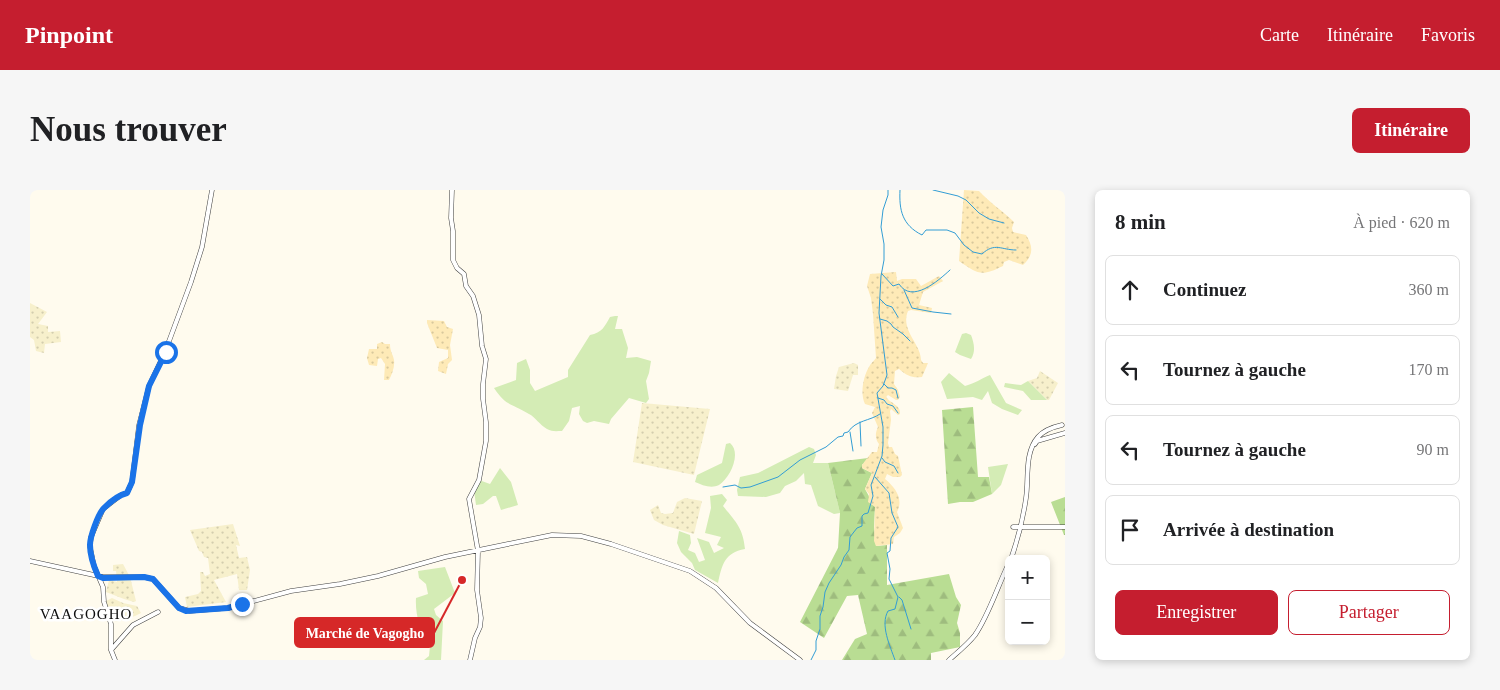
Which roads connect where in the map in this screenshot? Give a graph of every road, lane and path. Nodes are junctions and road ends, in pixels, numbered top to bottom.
1 (212, 190) edge
2 (452, 190) edge
3 (1062, 425) dead end
4 (1065, 433) edge
5 (1033, 446) junction
6 (1021, 526) junction
7 (1013, 527) dead end
8 (1065, 527) edge
9 (478, 551) junction
10 (1012, 555) edge
11 (30, 561) edge
12 (1005, 572) edge
13 (98, 576) junction
14 (158, 612) dead end
15 (111, 650) junction
16 (115, 660) edge
17 (470, 660) edge
18 (800, 660) edge
19 (949, 660) edge

1 - 13 street
2 - 9 street
3 - 5 street
4 - 5 street
5 - 6 street
6 - 7 street
6 - 8 street
6 - 10 street
9 - 13 street
9 - 17 street
9 - 18 street
11 - 13 street
12 - 19 street
13 - 15 street
14 - 15 street
15 - 16 street

